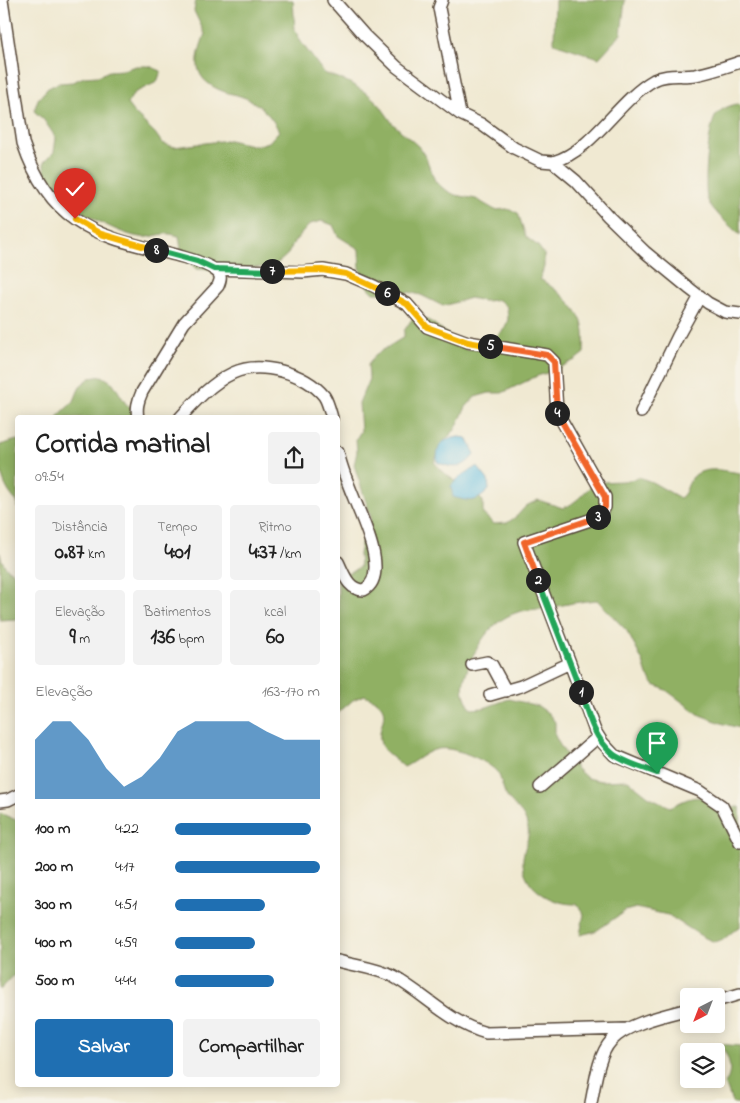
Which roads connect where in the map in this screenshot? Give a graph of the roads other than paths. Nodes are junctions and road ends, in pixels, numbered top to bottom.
1 (2, 0) edge
2 (333, 0) edge
3 (442, 0) edge
4 (740, 62) edge
5 (460, 114) junction
6 (553, 162) junction
7 (214, 269) junction
8 (700, 296) junction
9 (740, 314) edge
10 (641, 412) dead end
11 (138, 415) edge
12 (183, 415) edge
13 (331, 415) edge
14 (340, 460) edge
15 (340, 566) edge
16 (570, 663) junction
17 (472, 665) dead end
18 (506, 690) junction
19 (490, 695) dead end
20 (598, 736) junction
21 (540, 788) dead end
22 (15, 796) edge
23 (0, 801) edge
24 (740, 842) edge
25 (340, 962) edge
26 (740, 994) edge
27 (725, 998) edge
28 (680, 1011) edge
29 (626, 1029) junction
30 (591, 1103) edge

1 - 7 street
2 - 5 street
3 - 5 street
4 - 6 street
5 - 6 street
6 - 8 street
7 - 11 street
7 - 16 street
8 - 9 street
8 - 10 street
12 - 13 street
14 - 15 street
16 - 18 street
16 - 20 street
17 - 18 street
18 - 19 street
20 - 21 street
20 - 24 street
22 - 23 street
25 - 29 street
26 - 27 street
28 - 29 street
29 - 30 street

